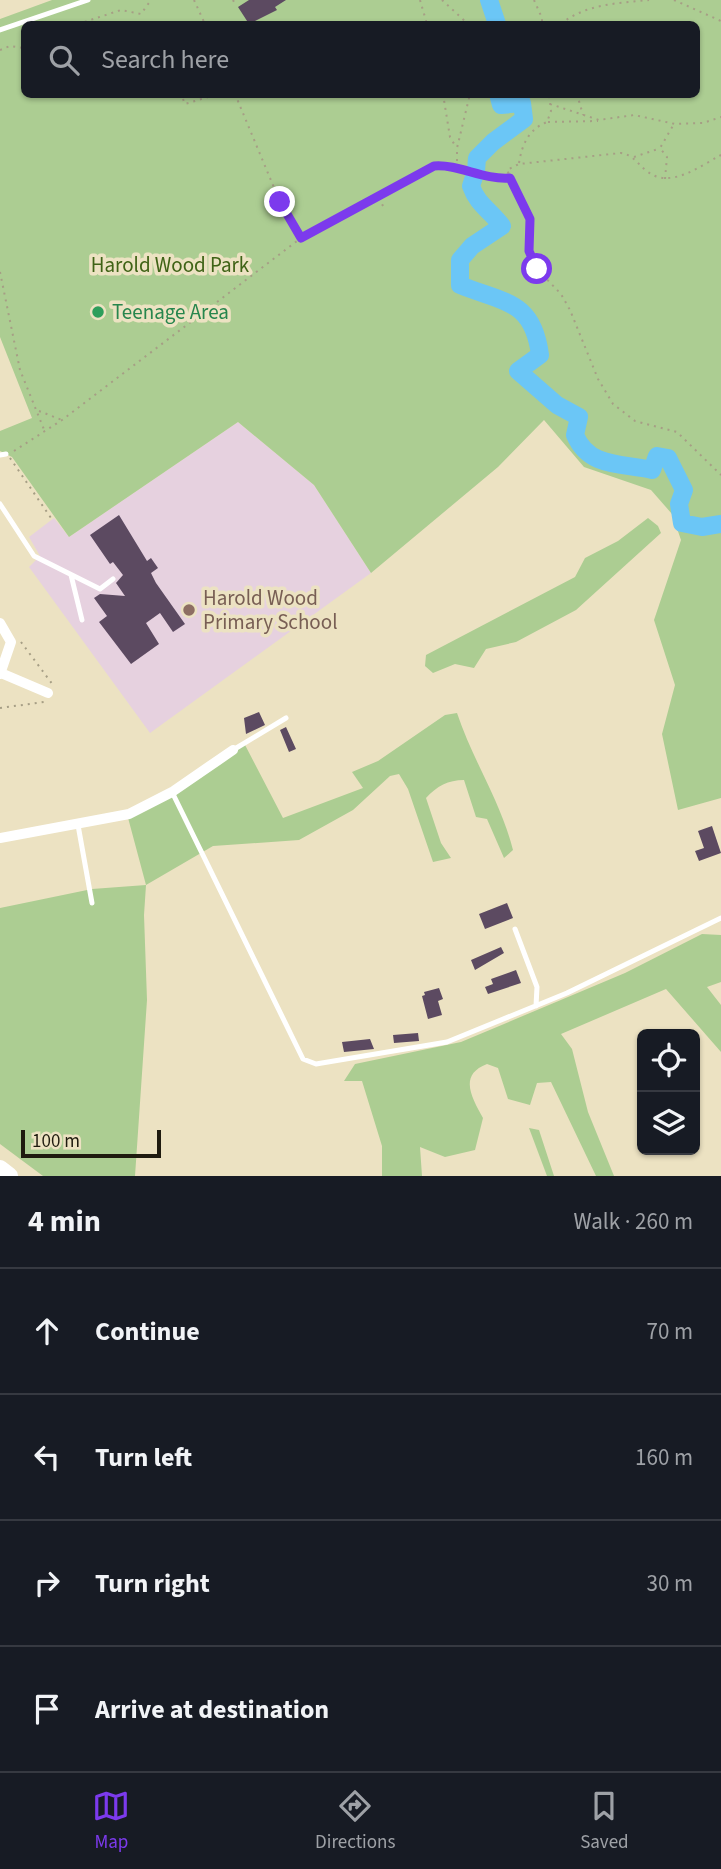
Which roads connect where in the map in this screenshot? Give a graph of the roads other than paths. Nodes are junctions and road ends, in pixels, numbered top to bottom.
1 (88, 0) edge
2 (26, 21) edge
3 (21, 23) edge
4 (0, 30) edge
5 (0, 504) edge
6 (71, 575) junction
7 (113, 579) dead end
8 (82, 620) dead end
9 (0, 623) edge
10 (0, 674) edge
11 (48, 693) dead end
12 (286, 718) dead end
13 (233, 750) joint
14 (172, 792) junction
15 (78, 825) junction
16 (0, 838) edge
17 (92, 903) dead end
18 (721, 918) edge
19 (515, 929) dead end
20 (536, 1006) junction
21 (0, 1169) edge
22 (9, 1176) edge

1 - 2 lane
3 - 4 lane
5 - 6 lane
6 - 7 lane
6 - 8 lane
9 - 10 street
10 - 11 street
12 - 13 lane
13 - 14 street
14 - 15 street
14 - 20 lane
15 - 16 street
15 - 17 lane
18 - 20 lane
19 - 20 lane
21 - 22 highway

